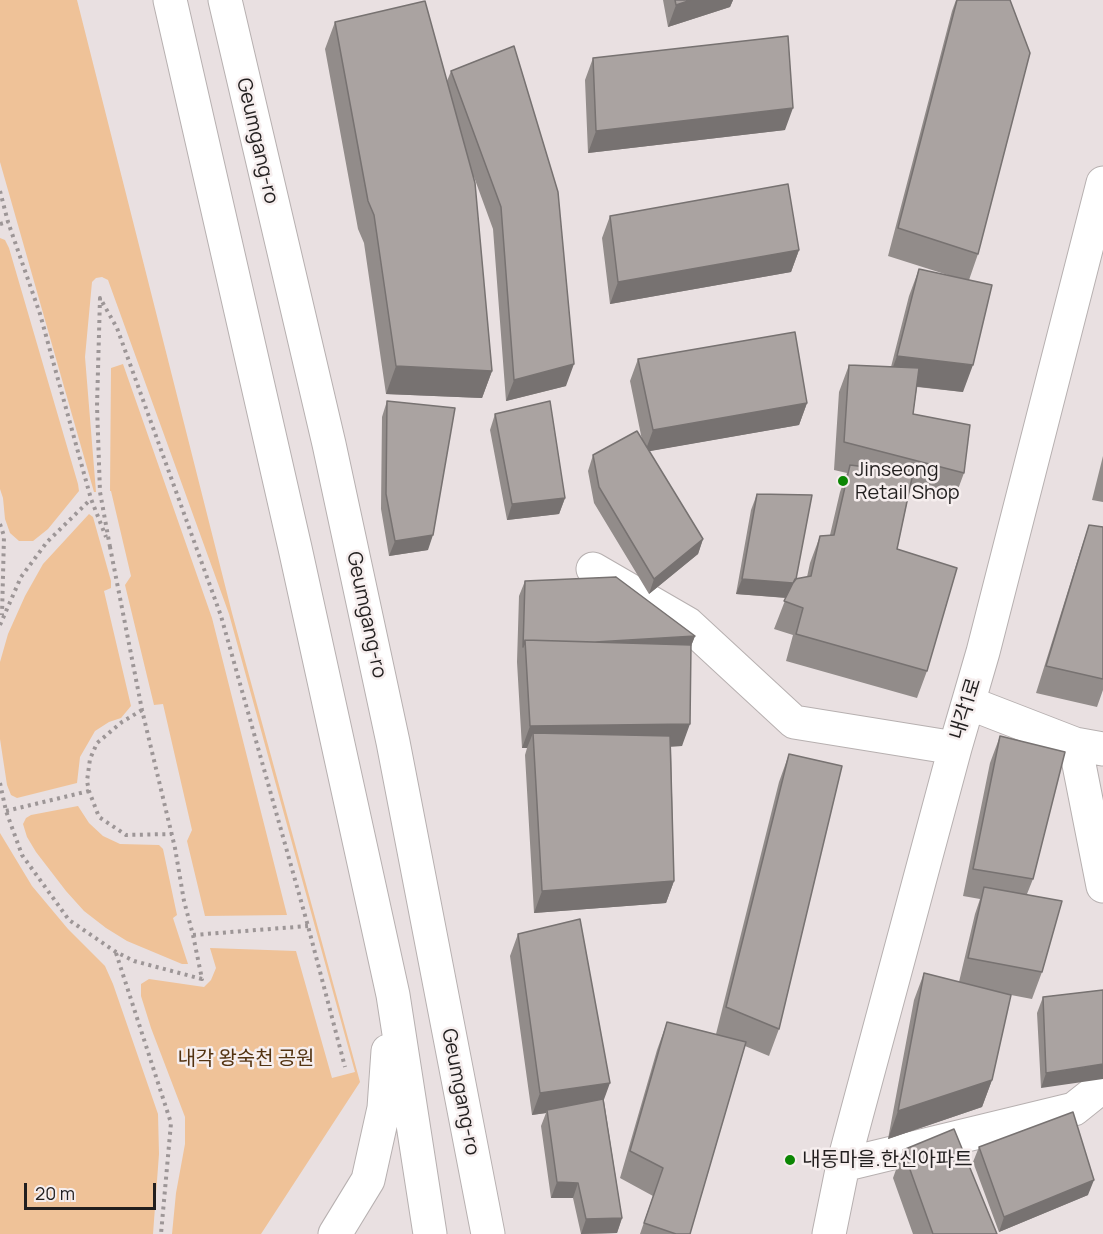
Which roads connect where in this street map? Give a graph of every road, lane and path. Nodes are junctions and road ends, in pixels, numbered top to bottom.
1 (170, 0) edge
2 (225, 0) edge
3 (1103, 183) edge
4 (0, 191) edge
5 (8, 222) junction
6 (0, 224) edge
7 (91, 500) junction
8 (0, 524) edge
9 (110, 547) junction
10 (593, 569) dead end
11 (2, 617) junction
12 (0, 625) edge
13 (969, 703) junction
14 (142, 710) junction
15 (1089, 747) edge
16 (955, 748) junction
17 (0, 783) edge
18 (89, 791) junction
19 (6, 812) junction
20 (172, 834) junction
21 (1103, 886) edge
22 (308, 926) junction
23 (193, 934) junction
24 (116, 952) junction
25 (393, 995) junction
26 (347, 1075) dead end
27 (1101, 1092) edge
28 (843, 1165) junction
29 (161, 1234) edge
30 (335, 1234) edge
31 (430, 1234) edge
32 (488, 1234) edge
33 (830, 1234) edge

1 - 25 main road
2 - 32 main road, Geumgang-ro
3 - 13 main road, 내각1로
4 - 5 path
5 - 6 path
5 - 7 path
7 - 9 path
7 - 11 path
8 - 11 path
9 - 14 path
9 - 22 path
10 - 16 main road
11 - 12 path
13 - 15 main road
13 - 16 main road, 내각1로
14 - 18 path
14 - 20 path
15 - 21 main road
16 - 28 main road, 내각1로
17 - 19 path
18 - 19 path
18 - 20 path
19 - 24 path
20 - 23 path
22 - 23 path
22 - 26 path
23 - 24 path
24 - 29 path
25 - 30 main road
25 - 31 main road
27 - 28 main road
28 - 33 main road, 내각1로

